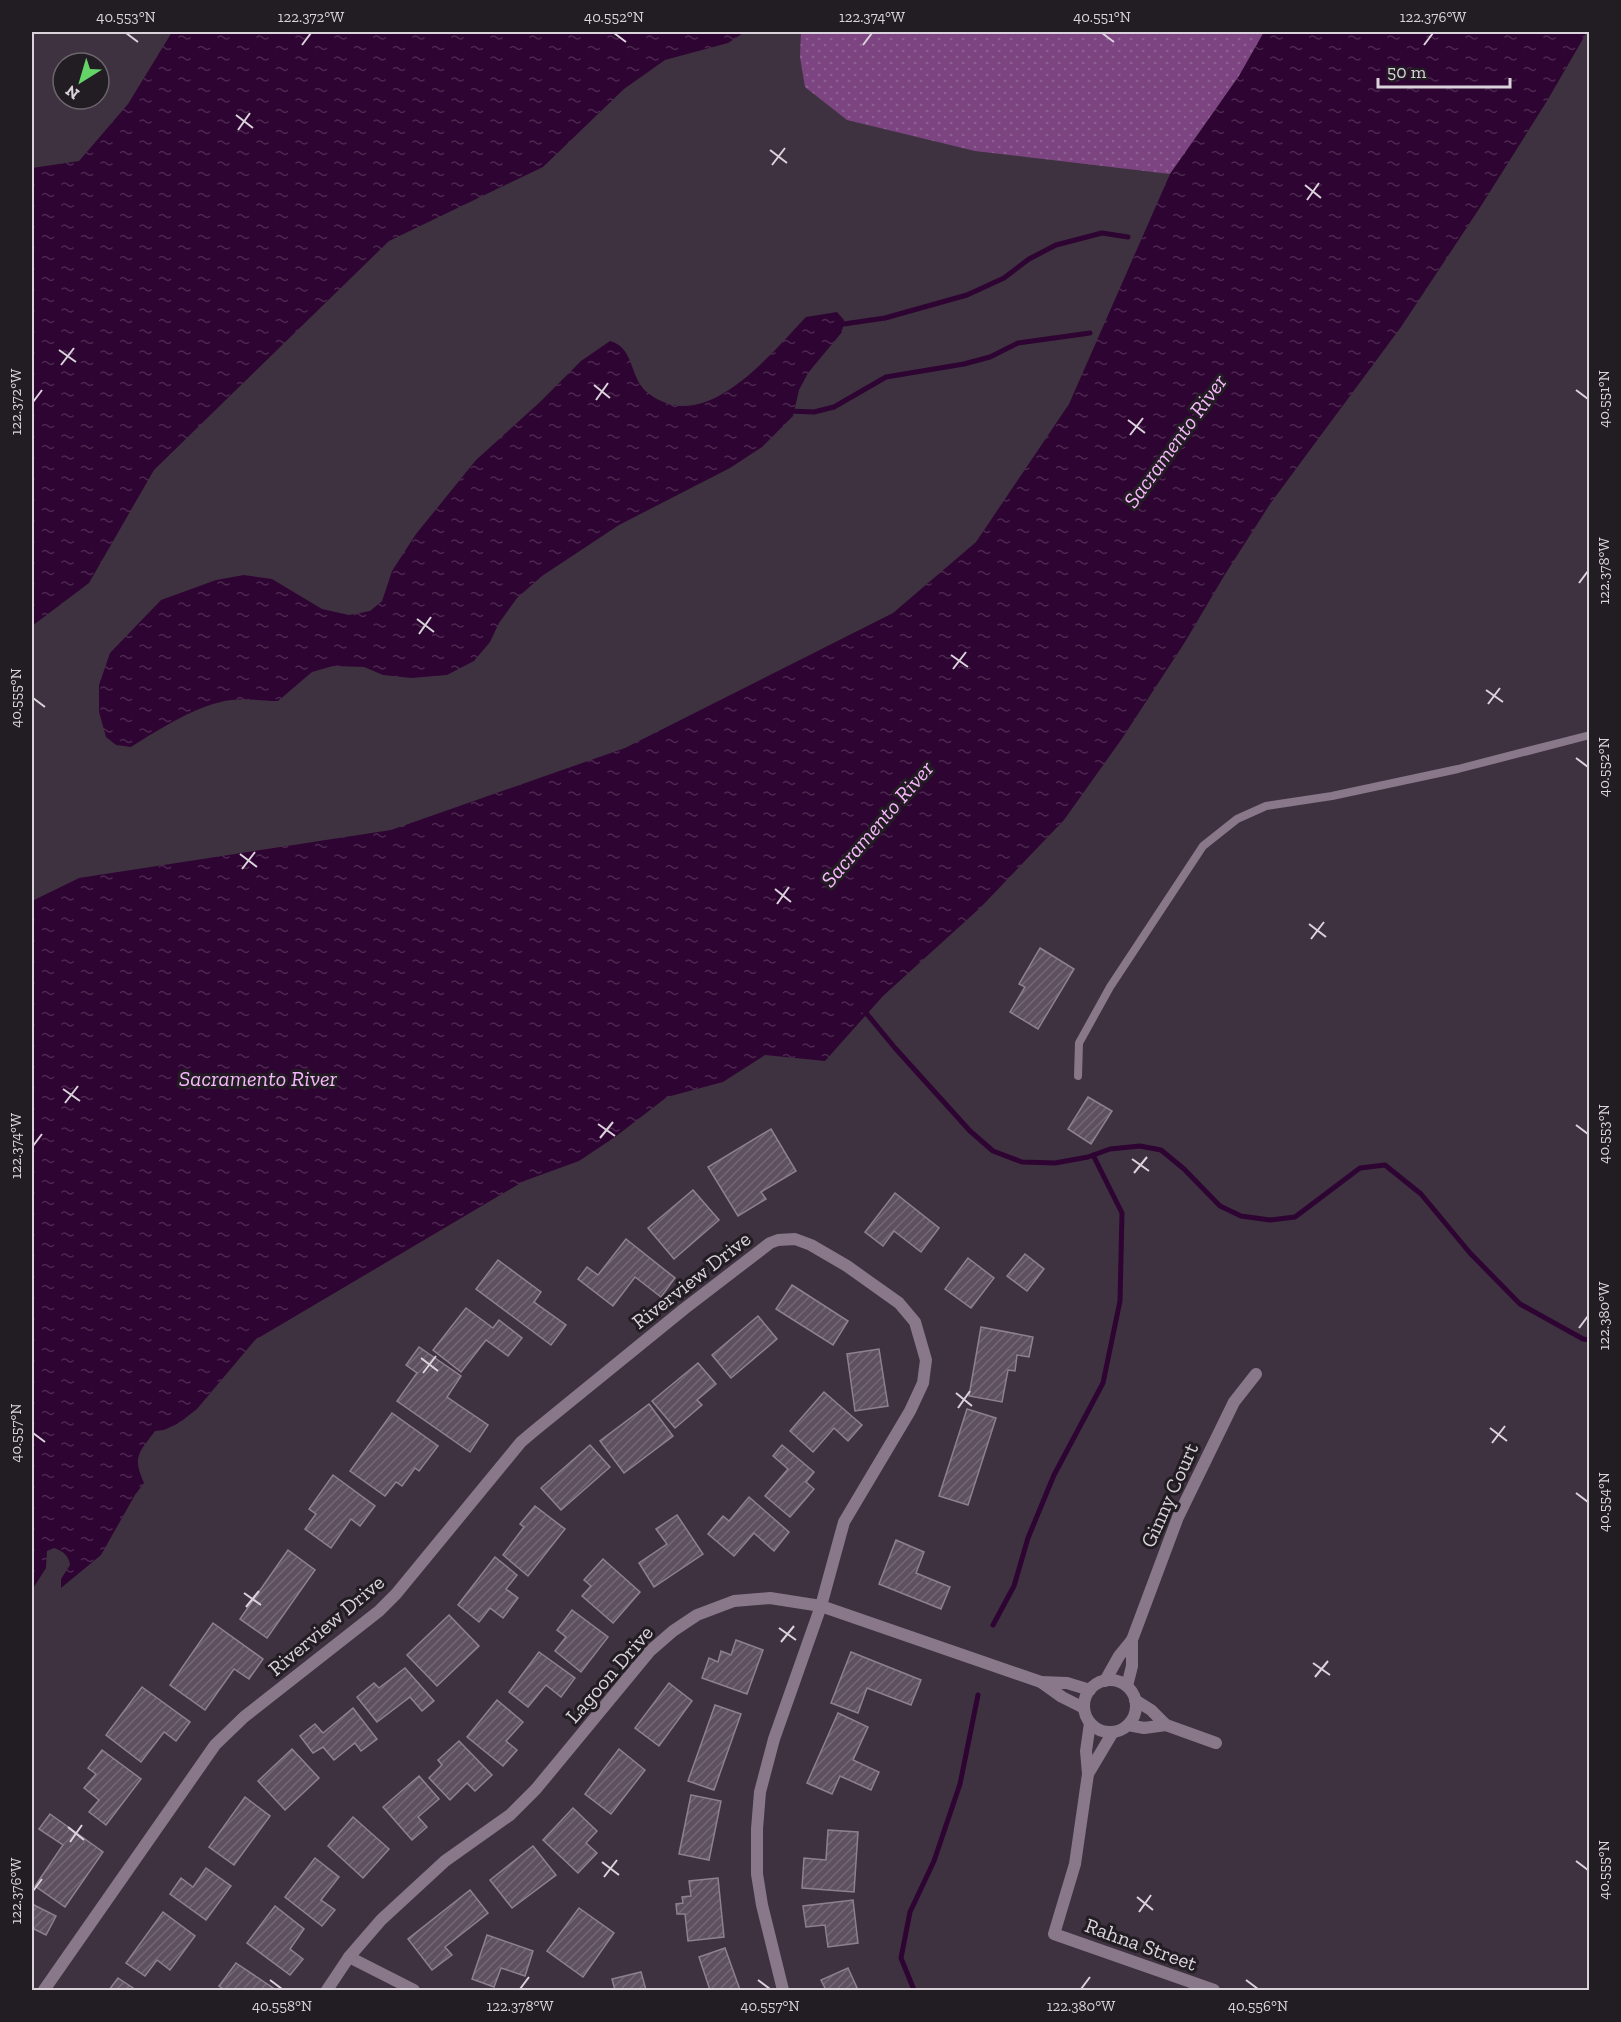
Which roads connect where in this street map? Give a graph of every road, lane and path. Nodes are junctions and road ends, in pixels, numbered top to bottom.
1 (1590, 735) edge
2 (1078, 1076) dead end
3 (1256, 1374) dead end
4 (821, 1606) junction
5 (1132, 1640) junction
6 (1105, 1681) junction
7 (1041, 1682) junction
8 (1127, 1686) junction
9 (1090, 1690) junction
10 (1135, 1700) junction
11 (1084, 1708) junction
12 (1090, 1723) junction
13 (1128, 1725) junction
14 (1166, 1725) junction
15 (1113, 1732) junction
16 (1216, 1743) dead end
17 (1088, 1774) junction
18 (349, 1957) junction
19 (44, 1990) edge
20 (327, 1990) edge
21 (414, 1990) edge
22 (783, 1990) edge
23 (1214, 1990) edge

1 - 2 lane
3 - 5 street, Ginny Court
4 - 7 street, Lagoon Drive
4 - 18 street, Lagoon Drive
4 - 19 street, Riverview Drive
4 - 22 street, Riverview Drive
5 - 6 street
5 - 8 street
6 - 8 street
6 - 9 street
7 - 9 street
7 - 11 street
8 - 10 street
9 - 11 street
10 - 13 street
10 - 14 street
11 - 12 street
12 - 15 street
12 - 17 street
13 - 14 street
13 - 15 street
14 - 16 street
15 - 17 street
17 - 23 street, Rahna Street
18 - 20 street, Lagoon Drive
18 - 21 street

